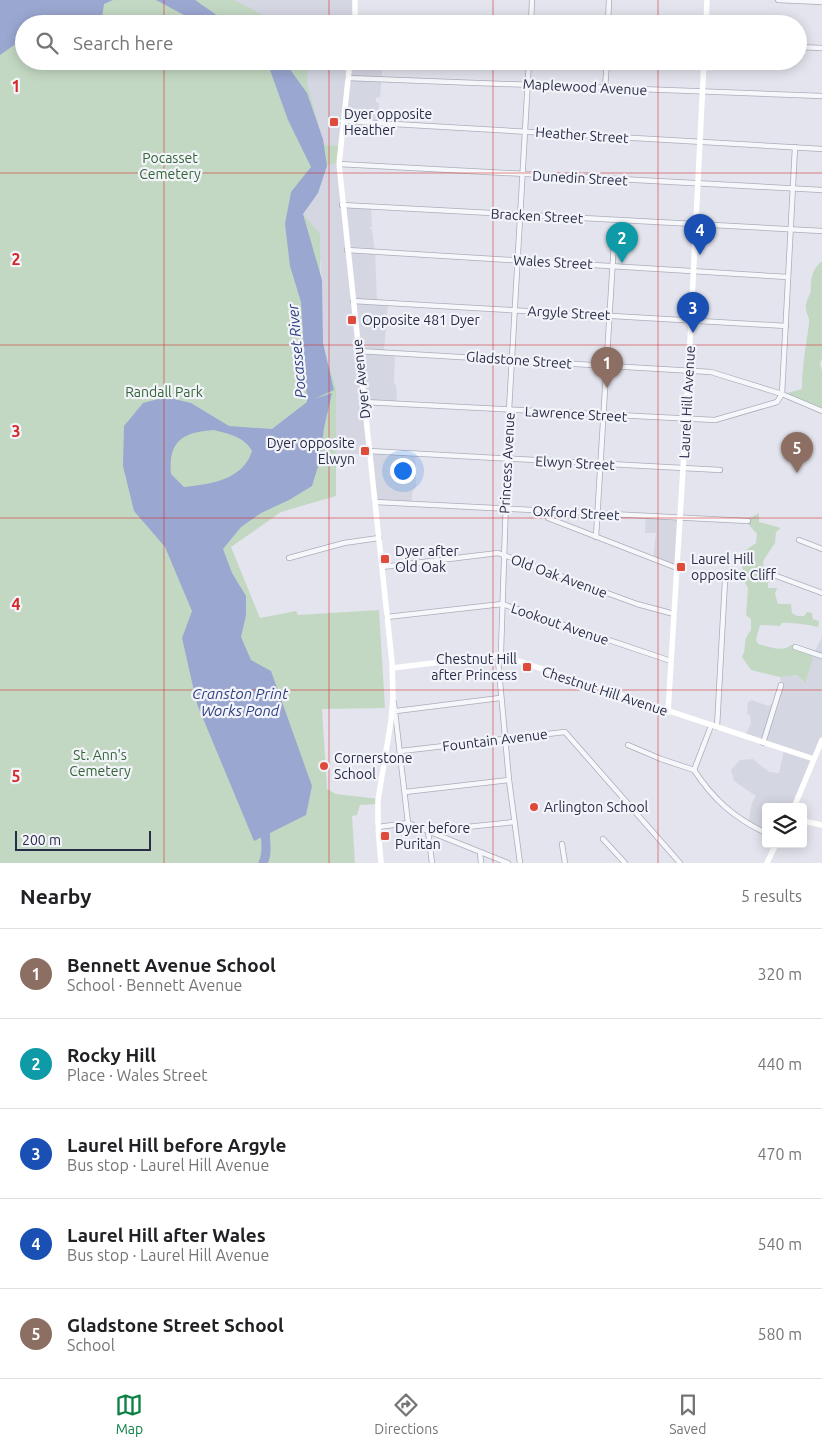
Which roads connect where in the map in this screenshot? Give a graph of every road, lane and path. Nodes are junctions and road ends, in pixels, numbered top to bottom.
1 (355, 0) edge
2 (532, 0) edge
3 (610, 0) edge
4 (707, 0) edge
5 (778, 0) edge
6 (822, 2) edge
7 (355, 15) edge
8 (531, 15) edge
9 (609, 15) edge
10 (706, 15) edge
11 (807, 47) edge
12 (822, 48) edge
13 (349, 70) edge
14 (529, 70) edge
15 (606, 70) edge
16 (704, 70) edge
17 (348, 78) junction
18 (528, 84) junction
19 (605, 88) junction
20 (703, 92) junction
21 (822, 96) edge
22 (342, 121) junction
23 (525, 131) junction
24 (701, 142) junction
25 (795, 147) junction
26 (822, 148) edge
27 (339, 164) junction
28 (523, 174) junction
29 (699, 185) junction
30 (793, 189) junction
31 (822, 190) edge
32 (342, 205) junction
33 (521, 215) junction
34 (697, 226) junction
35 (791, 230) junction
36 (822, 231) edge
37 (614, 242) dead end
38 (347, 250) junction
39 (518, 260) junction
40 (613, 266) junction
41 (695, 271) junction
42 (788, 277) junction
43 (353, 300) junction
44 (516, 310) junction
45 (608, 316) junction
46 (692, 321) junction
47 (786, 326) junction
48 (358, 351) junction
49 (513, 359) junction
50 (605, 366) junction
51 (689, 370) junction
52 (782, 394) junction
53 (364, 402) junction
54 (509, 410) junction
55 (822, 410) edge
56 (602, 415) junction
57 (686, 420) junction
58 (369, 452) junction
59 (508, 459) junction
60 (600, 464) junction
61 (683, 468) junction
62 (720, 470) dead end
63 (375, 502) junction
64 (505, 509) junction
65 (540, 510) junction
66 (597, 514) junction
67 (680, 518) junction
68 (748, 521) dead end
69 (596, 537) junction
70 (379, 538) junction
71 (799, 540) dead end
72 (822, 548) edge
73 (503, 555) junction
74 (289, 558) dead end
75 (382, 567) junction
76 (677, 568) junction
77 (771, 574) dead end
78 (729, 575) dead end
79 (822, 593) edge
80 (502, 604) junction
81 (674, 614) junction
82 (387, 617) junction
83 (795, 647) dead end
84 (500, 655) junction
85 (822, 656) edge
86 (671, 662) junction
87 (392, 668) junction
88 (781, 685) dead end
89 (393, 698) junction
90 (500, 698) junction
91 (396, 711) junction
92 (668, 712) junction
93 (714, 727) junction
94 (504, 738) junction
95 (822, 740) edge
96 (763, 743) junction
97 (628, 745) dead end
98 (401, 751) junction
99 (814, 759) junction
100 (694, 770) junction
101 (509, 780) junction
102 (405, 792) junction
103 (796, 803) edge
104 (514, 822) junction
105 (807, 822) edge
106 (408, 823) junction
107 (822, 825) edge
108 (378, 827) junction
109 (428, 831) junction
110 (762, 831) edge
111 (603, 839) dead end
112 (562, 844) dead end
113 (774, 848) edge
114 (480, 852) junction
115 (382, 863) edge
116 (432, 863) edge
117 (481, 863) edge
118 (508, 863) edge
119 (520, 863) edge
120 (565, 863) edge
121 (624, 863) edge
122 (680, 863) edge
123 (767, 863) edge

1 - 7 street
2 - 8 street
3 - 9 street
4 - 10 street
5 - 6 street
11 - 12 street
13 - 17 street, Dyer Avenue
14 - 18 street, Princess Avenue
15 - 19 street
16 - 20 street, Laurel Hill Avenue
17 - 18 street, Maplewood Avenue
17 - 22 street, Dyer Avenue
18 - 19 street, Maplewood Avenue
18 - 23 street, Princess Avenue
19 - 20 street, Maplewood Avenue
20 - 21 street, Maplewood Avenue
20 - 24 street, Laurel Hill Avenue
22 - 23 street, Heather Street
22 - 27 street, Dyer Avenue
23 - 24 street, Heather Street
23 - 28 street, Princess Avenue
24 - 25 street, Heather Street
24 - 29 street, Laurel Hill Avenue
25 - 26 street, Heather Street
25 - 30 street
27 - 28 street, Dunedin Street
27 - 32 street, Dyer Avenue
28 - 29 street, Dunedin Street
28 - 33 street, Princess Avenue
29 - 30 street, Dunedin Street
29 - 34 street, Laurel Hill Avenue
30 - 31 street, Dunedin Street
30 - 35 street
32 - 33 street, Bracken Street
32 - 38 street, Dyer Avenue
33 - 34 street, Bracken Street
33 - 39 street, Princess Avenue
34 - 35 street, Bracken Street
34 - 41 street, Laurel Hill Avenue
35 - 36 street, Bracken Street
35 - 42 street
37 - 40 street
38 - 39 street, Wales Street
38 - 43 street, Dyer Avenue
39 - 40 street, Wales Street
39 - 44 street, Princess Avenue
40 - 41 street, Wales Street
40 - 45 street
41 - 42 street, Wales Street
41 - 46 street, Laurel Hill Avenue
42 - 47 street
43 - 44 street, Argyle Street
43 - 48 street, Dyer Avenue
44 - 45 street, Argyle Street
44 - 49 street, Princess Avenue
45 - 46 street, Argyle Street
45 - 50 street
46 - 47 street, Argyle Street
46 - 51 street, Laurel Hill Avenue
47 - 52 street
48 - 49 street, Gladstone Street
48 - 53 street, Dyer Avenue
49 - 50 street, Gladstone Street
49 - 54 street, Princess Avenue
50 - 51 street, Gladstone Street
50 - 56 street
51 - 52 street, Gladstone Street
51 - 57 street, Laurel Hill Avenue
52 - 55 street, Gladstone Street
52 - 57 street, Lawrence Street
53 - 54 street, Lawrence Street
53 - 58 street, Dyer Avenue
54 - 56 street, Lawrence Street
54 - 59 street, Princess Avenue
56 - 57 street, Lawrence Street
56 - 60 street
57 - 61 street, Laurel Hill Avenue
58 - 59 street, Elwyn Street
58 - 63 street, Dyer Avenue
59 - 60 street, Elwyn Street
59 - 64 street, Princess Avenue
60 - 61 street, Elwyn Street
60 - 66 street
61 - 62 street, Elwyn Street
61 - 67 street, Laurel Hill Avenue
63 - 64 street, Oxford Street
63 - 70 street, Dyer Avenue
64 - 65 street, Oxford Street
64 - 73 street, Princess Avenue
65 - 66 street, Oxford Street
65 - 69 street
66 - 67 street, Oxford Street
66 - 69 street
67 - 68 street, Oxford Street
67 - 76 street, Laurel Hill Avenue
69 - 76 street
70 - 74 street
70 - 75 street, Dyer Avenue
71 - 72 street
73 - 75 street, Old Oak Avenue
73 - 80 street, Princess Avenue
73 - 81 street, Old Oak Avenue
75 - 82 street, Dyer Avenue
76 - 81 street, Laurel Hill Avenue
77 - 79 street
78 - 93 street
80 - 82 street, Lookout Avenue
80 - 84 street, Princess Avenue
80 - 86 street, Lookout Avenue
81 - 86 street, Laurel Hill Avenue
82 - 87 street, Dyer Avenue
83 - 85 street
84 - 87 street, Chestnut Hill Avenue
84 - 90 street, Princess Avenue
84 - 92 street, Chestnut Hill Avenue
86 - 92 street, Laurel Hill Avenue
87 - 89 street, Dyer Avenue
88 - 96 street
89 - 91 street, Dyer Avenue
89 - 108 street, Dyer Avenue
90 - 91 street
90 - 94 street, Princess Avenue
91 - 98 street, Dyer Avenue
92 - 93 street, Chestnut Hill Avenue
93 - 96 street, Chestnut Hill Avenue
93 - 100 street
94 - 98 street, Fountain Avenue
94 - 101 street, Princess Avenue
94 - 122 street, Fountain Avenue
95 - 99 street
96 - 99 street, Chestnut Hill Avenue
97 - 100 street
98 - 102 street, Dyer Avenue
99 - 103 street
100 - 110 street
101 - 102 street
101 - 104 street, Princess Avenue
102 - 106 street, Dyer Avenue
104 - 109 street
104 - 119 street, Princess Avenue
105 - 107 street
106 - 108 street
106 - 109 street
108 - 115 street, Dyer Avenue
109 - 114 street
109 - 116 street
111 - 121 street
112 - 120 street
113 - 123 street
114 - 117 street
114 - 118 street

